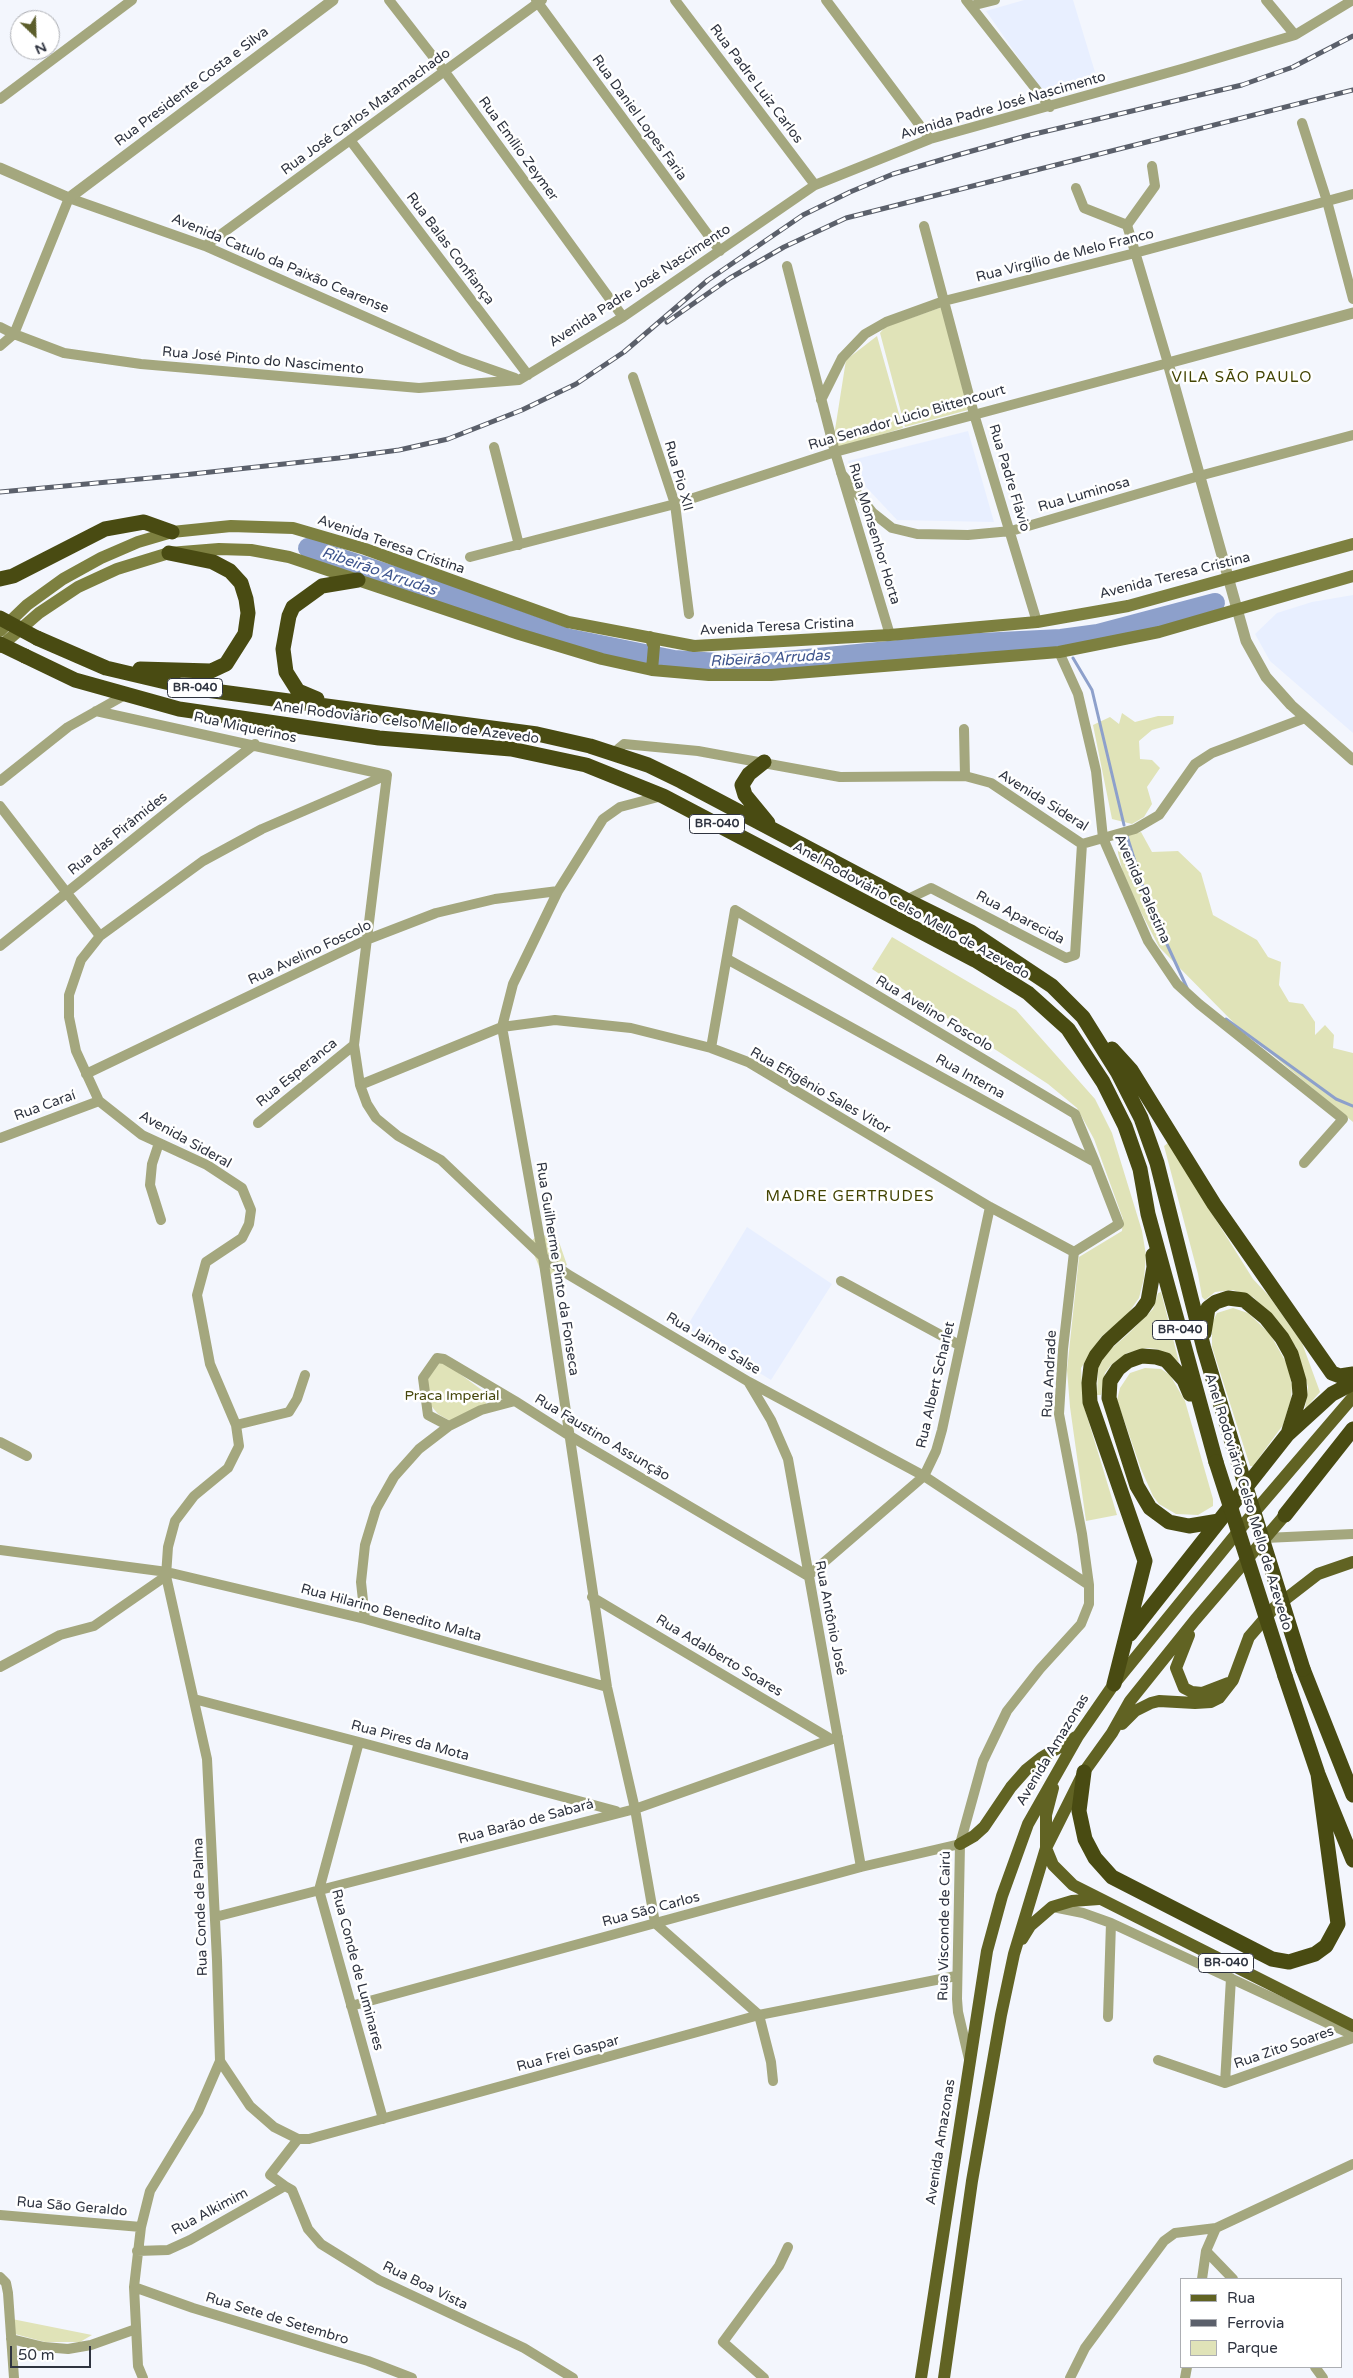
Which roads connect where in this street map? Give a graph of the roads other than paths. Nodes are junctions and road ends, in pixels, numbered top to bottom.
1 (132, 0) edge
2 (334, 0) edge
3 (389, 0) edge
4 (675, 0) edge
5 (826, 0) edge
6 (995, 0) edge
7 (1266, 0) edge
8 (1353, 0) edge
9 (539, 1) edge
10 (968, 3) edge
11 (1295, 35) junction
12 (445, 72) junction
13 (0, 99) edge
14 (1050, 107) junction
15 (1302, 123) dead end
16 (930, 139) junction
17 (350, 140) junction
18 (1152, 166) dead end
19 (0, 168) edge
20 (815, 184) junction
21 (1076, 188) dead end
22 (1353, 194) edge
23 (69, 198) junction
24 (1327, 201) junction
25 (1127, 225) junction
26 (924, 226) dead end
27 (205, 246) junction
28 (720, 251) junction
29 (1135, 253) junction
30 (787, 266) dead end
31 (1353, 299) edge
32 (944, 302) junction
33 (1353, 313) edge
34 (623, 317) junction
35 (0, 327) edge
36 (14, 334) junction
37 (0, 346) edge
38 (1168, 362) junction
39 (523, 377) junction
40 (633, 378) dead end
41 (822, 400) junction
42 (974, 414) junction
43 (1353, 435) edge
44 (494, 447) dead end
45 (835, 452) junction
46 (841, 473) junction
47 (1199, 476) junction
48 (675, 504) junction
49 (1011, 531) junction
50 (172, 532) junction
51 (1353, 544) edge
52 (519, 545) junction
53 (169, 553) junction
54 (470, 558) dead end
55 (1353, 576) edge
56 (0, 579) edge
57 (1228, 579) junction
58 (358, 580) junction
59 (1237, 611) junction
60 (689, 614) dead end
61 (0, 618) edge
62 (1036, 622) junction
63 (0, 630) edge
64 (890, 635) junction
65 (652, 642) junction
66 (0, 645) edge
67 (1059, 652) junction
68 (652, 667) junction
69 (106, 668) junction
70 (125, 695) junction
71 (96, 710) junction
72 (360, 711) junction
73 (1305, 718) junction
74 (964, 729) dead end
75 (255, 744) junction
76 (612, 754) junction
77 (1353, 760) edge
78 (764, 762) junction
79 (387, 774) junction
80 (964, 776) junction
81 (0, 781) edge
82 (663, 796) junction
83 (0, 806) edge
84 (774, 829) junction
85 (1103, 838) junction
86 (1082, 844) junction
87 (558, 891) junction
88 (67, 892) junction
89 (906, 900) junction
90 (100, 936) junction
91 (366, 940) junction
92 (0, 946) edge
93 (728, 960) junction
94 (1083, 1017) junction
95 (502, 1027) junction
96 (354, 1044) junction
97 (711, 1048) junction
98 (86, 1074) junction
99 (360, 1085) junction
100 (100, 1101) junction
101 (258, 1123) dead end
102 (0, 1138) edge
103 (160, 1143) junction
104 (1095, 1162) junction
105 (1304, 1163) dead end
106 (990, 1207) junction
107 (1148, 1214) junction
108 (161, 1220) dead end
109 (1074, 1252) junction
110 (543, 1257) junction
111 (841, 1281) dead end
112 (959, 1345) junction
113 (1204, 1350) junction
114 (1353, 1374) edge
115 (305, 1375) dead end
116 (749, 1382) junction
117 (1353, 1383) edge
118 (1353, 1397) edge
119 (515, 1401) junction
120 (236, 1425) junction
121 (449, 1426) junction
122 (1353, 1429) edge
123 (1287, 1435) junction
124 (570, 1436) junction
125 (0, 1442) edge
126 (1211, 1446) junction
127 (27, 1456) dead end
128 (924, 1476) junction
129 (1285, 1515) junction
130 (1219, 1521) junction
131 (1353, 1534) edge
132 (1300, 1537) junction
133 (1265, 1538) junction
134 (0, 1550) edge
135 (1353, 1562) edge
136 (166, 1574) junction
137 (808, 1576) junction
138 (1089, 1585) junction
139 (592, 1597) junction
140 (365, 1619) junction
141 (1195, 1620) junction
142 (1124, 1642) junction
143 (0, 1668) edge
144 (1233, 1680) junction
145 (1114, 1684) junction
146 (607, 1687) junction
147 (194, 1699) junction
148 (1112, 1733) junction
149 (1078, 1736) junction
150 (834, 1738) junction
151 (360, 1742) junction
152 (1336, 1750) junction
153 (1057, 1771) junction
154 (1084, 1772) junction
155 (1318, 1774) junction
156 (1353, 1780) edge
157 (1353, 1794) edge
158 (635, 1809) junction
159 (618, 1812) junction
160 (960, 1844) junction
161 (1046, 1848) junction
162 (1353, 1860) edge
163 (861, 1867) junction
164 (319, 1890) junction
165 (1099, 1899) junction
166 (1052, 1906) junction
167 (215, 1918) junction
168 (1111, 1922) junction
169 (655, 1923) junction
170 (1014, 1954) junction
171 (956, 1976) junction
172 (1231, 1978) junction
173 (351, 2006) junction
174 (758, 2016) junction
175 (1108, 2017) dead end
176 (1353, 2026) edge
177 (1353, 2037) edge
178 (1158, 2060) dead end
179 (220, 2061) junction
180 (970, 2063) junction
181 (990, 2073) junction
182 (773, 2081) dead end
183 (1225, 2083) junction
184 (383, 2119) junction
185 (298, 2138) junction
186 (1353, 2164) edge
187 (288, 2188) junction
188 (0, 2215) edge
189 (141, 2227) junction
190 (1216, 2228) junction
191 (788, 2246) dead end
192 (137, 2251) junction
193 (1206, 2251) junction
194 (0, 2277) edge
195 (1202, 2278) edge
196 (1232, 2278) edge
197 (134, 2287) junction
198 (136, 2329) junction
199 (11, 2339) junction
200 (14, 2378) edge
201 (143, 2378) edge
202 (412, 2378) edge
203 (573, 2378) edge
204 (764, 2378) edge
205 (921, 2378) edge
206 (944, 2378) edge
207 (1070, 2378) edge

1 - 13 street
2 - 23 street, Rua Presidente Costa e Silva
3 - 12 street, Rua Emílio Zeymer
4 - 20 street, Rua Padre Luiz Carlos
5 - 16 street
6 - 10 street
7 - 11 street
8 - 11 street, Avenida Padre José Nascimento
9 - 12 street, Rua José Carlos Matamachado
9 - 28 street, Rua Daniel Lopes Faria
10 - 14 street
11 - 14 street, Avenida Padre José Nascimento
12 - 17 street, Rua José Carlos Matamachado
12 - 34 street, Rua Emílio Zeymer
14 - 16 street, Avenida Padre José Nascimento
15 - 24 street
16 - 20 street, Avenida Padre José Nascimento
17 - 27 street, Rua José Carlos Matamachado
17 - 39 street, Rua Balas Confiança
18 - 25 street
19 - 23 street, Avenida Catulo da Paixão Cearense
20 - 28 street, Avenida Padre José Nascimento
21 - 25 street
22 - 24 street, Rua Virgílio de Melo Franco
23 - 27 street, Avenida Catulo da Paixão Cearense
23 - 36 street
24 - 29 street, Rua Virgílio de Melo Franco
24 - 31 street
25 - 29 street
26 - 32 street, Rua Padre Flávio
27 - 39 street, Avenida Catulo da Paixão Cearense
28 - 34 street, Avenida Padre José Nascimento
29 - 32 street, Rua Virgílio de Melo Franco
29 - 38 street
30 - 41 street, Rua Monsenhor Horta
32 - 41 street, Rua Virgílio de Melo Franco
32 - 42 street, Rua Padre Flávio
33 - 38 street, Rua Senador Lúcio Bittencourt
34 - 39 street, Avenida Padre José Nascimento
35 - 36 street, Rua José Pinto do Nascimento
36 - 37 street
36 - 39 street, Rua José Pinto do Nascimento
38 - 42 street, Rua Senador Lúcio Bittencourt
38 - 47 street
40 - 48 street, Rua Pio XII
41 - 45 street, Rua Monsenhor Horta
42 - 45 street, Rua Senador Lúcio Bittencourt
42 - 49 street, Rua Padre Flávio
43 - 47 street, Rua Luminosa
44 - 52 street
45 - 46 street, Rua Monsenhor Horta
45 - 48 street, Rua Senador Lúcio Bittencourt
46 - 49 street, Rua Luminosa
46 - 64 street, Rua Monsenhor Horta
47 - 49 street, Rua Luminosa
47 - 57 street
48 - 52 street, Rua Senador Lúcio Bittencourt
48 - 60 street, Rua Pio XII
49 - 62 street, Rua Padre Flávio
50 - 56 highway
50 - 63 main road, Avenida Teresa Cristina
50 - 65 main road, Avenida Teresa Cristina
51 - 57 main road, Avenida Teresa Cristina
52 - 54 street, Rua Senador Lúcio Bittencourt
53 - 58 main road
53 - 66 main road
53 - 69 highway
55 - 59 main road
57 - 59 street
57 - 62 main road, Avenida Teresa Cristina
58 - 68 main road
58 - 72 highway
59 - 67 main road
59 - 73 street
61 - 69 highway, Anel Rodoviário Celso Mello de Azevedo / BR-040, bridge
62 - 64 main road, Avenida Teresa Cristina
64 - 65 main road, Avenida Teresa Cristina
65 - 68 main road
66 - 70 highway, Anel Rodoviário Celso Mello de Azevedo / BR-040, bridge
67 - 68 main road
67 - 85 street, Avenida Palestina
69 - 72 highway, Anel Rodoviário Celso Mello de Azevedo / BR-040
70 - 71 street
70 - 82 highway, Anel Rodoviário Celso Mello de Azevedo / BR-040
71 - 75 street, Rua Miquerinos
71 - 81 street
72 - 76 highway, Anel Rodoviário Celso Mello de Azevedo / BR-040
73 - 77 street
73 - 85 street, Avenida Sideral
74 - 80 street
75 - 79 street, Rua Miquerinos
75 - 88 street, Rua das Pirâmides
76 - 78 street, Avenida Sideral
76 - 84 highway, Anel Rodoviário Celso Mello de Azevedo / BR-040
78 - 80 street, Avenida Sideral
78 - 84 highway
79 - 90 street, Avenida Sideral
79 - 91 street, Rua Jaime Salse
80 - 86 street, Avenida Sideral
82 - 87 street, Rua Guilherme Pinto da Fonseca
82 - 107 highway, Anel Rodoviário Celso Mello de Azevedo / BR-040
83 - 88 street
84 - 89 highway, Anel Rodoviário Celso Mello de Azevedo / BR-040
85 - 86 street, Avenida Sideral
85 - 105 street, Avenida Palestina
86 - 89 street, Rua Aparecida
87 - 91 street, Rua Avelino Foscolo
87 - 95 street, Rua Guilherme Pinto da Fonseca
88 - 90 street
88 - 92 street, Rua das Pirâmides
89 - 94 highway, Anel Rodoviário Celso Mello de Azevedo / BR-040
90 - 98 street, Avenida Sideral
91 - 96 street, Rua Jaime Salse
91 - 98 street, Rua Avelino Foscolo
93 - 97 street
93 - 104 street, Rua Interna
93 - 104 street, Rua Avelino Foscolo
94 - 113 highway, Anel Rodoviário Celso Mello de Azevedo / BR-040
94 - 114 highway
95 - 97 street, Rua Efigênio Sales Vitor
95 - 99 street, Rua Efigênio Sales Vitor
95 - 110 street, Rua Guilherme Pinto da Fonseca
96 - 99 street, Rua Jaime Salse
96 - 101 street, Rua Esperanca
97 - 106 street, Rua Efigênio Sales Vitor
98 - 100 street, Avenida Sideral
99 - 110 street, Rua Jaime Salse
100 - 102 street, Rua Caraí
100 - 103 street, Avenida Sideral
103 - 108 street
103 - 120 street, Avenida Sideral
104 - 109 street
106 - 109 street, Rua Efigênio Sales Vitor
106 - 112 street, Rua Albert Scharlet
107 - 126 highway, Anel Rodoviário Celso Mello de Azevedo / BR-040
107 - 142 highway
109 - 138 street, Rua Andrade
110 - 116 street, Rua Jaime Salse
110 - 124 street, Rua Guilherme Pinto da Fonseca
111 - 112 street
112 - 128 street, Rua Albert Scharlet
113 - 123 highway
113 - 152 highway, Anel Rodoviário Celso Mello de Azevedo / BR-040, bridge
115 - 120 street
116 - 128 street, Rua Jaime Salse
116 - 137 street, Rua Antônio José
117 - 123 highway
118 - 145 main road, Avenida Amazonas
119 - 121 street
119 - 121 street, Rua Faustino Assunção
119 - 124 street, Rua Faustino Assunção
120 - 136 street, Avenida Sideral
121 - 140 street
122 - 129 highway
123 - 130 highway
124 - 137 street, Rua Faustino Assunção
124 - 139 street, Rua Guilherme Pinto da Fonseca
125 - 127 street
126 - 130 highway
126 - 155 highway, Anel Rodoviário Celso Mello de Azevedo / BR-040, bridge
128 - 137 street, Rua Albert Scharlet
128 - 138 street, Rua Jaime Salse
129 - 132 street
129 - 133 main road
130 - 142 highway
131 - 132 street
132 - 133 street
133 - 141 main road
134 - 136 street, Rua Hilarino Benedito Malta
135 - 144 main road
136 - 140 street, Rua Hilarino Benedito Malta
136 - 143 street
136 - 147 street, Rua Conde de Palma
137 - 150 street, Rua Antônio José
138 - 160 street, Rua Visconde de Cairú
139 - 146 street, Rua Guilherme Pinto da Fonseca
139 - 150 street, Rua Adalberto Soares
140 - 146 street, Rua Hilarino Benedito Malta
141 - 144 main road
141 - 148 main road
142 - 145 highway
144 - 148 main road
145 - 149 main road, Avenida Amazonas
146 - 158 street, Rua Guilherme Pinto da Fonseca
147 - 151 street, Rua Pires da Mota
147 - 167 street, Rua Conde de Palma
148 - 154 main road
149 - 153 main road, Avenida Amazonas
149 - 160 main road
150 - 158 street, Rua Barão de Sabará
150 - 163 street, Rua Antônio José
151 - 159 street, Rua Pires da Mota
151 - 164 street, Rua Conde de Luminares
152 - 156 highway
152 - 157 highway, Anel Rodoviário Celso Mello de Azevedo / BR-040
153 - 161 main road
153 - 180 main road, Avenida Amazonas
154 - 155 highway
154 - 161 main road
155 - 162 highway, Anel Rodoviário Celso Mello de Azevedo / BR-040
158 - 159 street, Rua Barão de Sabará
158 - 169 street, Rua Guilherme Pinto da Fonseca
159 - 164 street, Rua Barão de Sabará
160 - 163 street, Rua São Carlos
160 - 171 street, Rua Visconde de Cairú
161 - 165 main road, BR-040
161 - 170 main road
163 - 169 street, Rua São Carlos
164 - 167 street, Rua Barão de Sabará
164 - 173 street, Rua Conde de Luminares
165 - 166 main road
165 - 176 main road, BR-040
166 - 168 street
166 - 170 main road
167 - 179 street, Rua Conde de Palma
168 - 172 street
168 - 175 street
169 - 173 street, Rua São Carlos
169 - 174 street
170 - 181 main road
171 - 174 street, Rua Frei Gaspar
171 - 180 street, Rua Visconde de Cairú
172 - 177 street
172 - 183 street
173 - 184 street, Rua Conde de Luminares
174 - 182 street
174 - 184 street, Rua Frei Gaspar
177 - 183 street, Rua Zito Soares
178 - 183 street
179 - 185 street
179 - 189 street, Rua Conde de Palma
180 - 181 main road
180 - 205 main road, Avenida Amazonas
181 - 206 main road
184 - 185 street, Rua Frei Gaspar
185 - 187 street, Rua Boa Vista
186 - 190 street
187 - 192 street, Rua Alkimim
187 - 203 street, Rua Boa Vista
188 - 189 street, Rua São Geraldo
189 - 192 street, Rua Conde de Palma
190 - 193 street
190 - 207 street
191 - 204 street
192 - 197 street, Rua Conde de Palma
193 - 195 street
193 - 196 street
194 - 199 street
197 - 198 street, Rua Conde de Palma
197 - 202 street, Rua Sete de Setembro
198 - 199 street
198 - 201 street, Rua Conde de Palma
199 - 200 street

